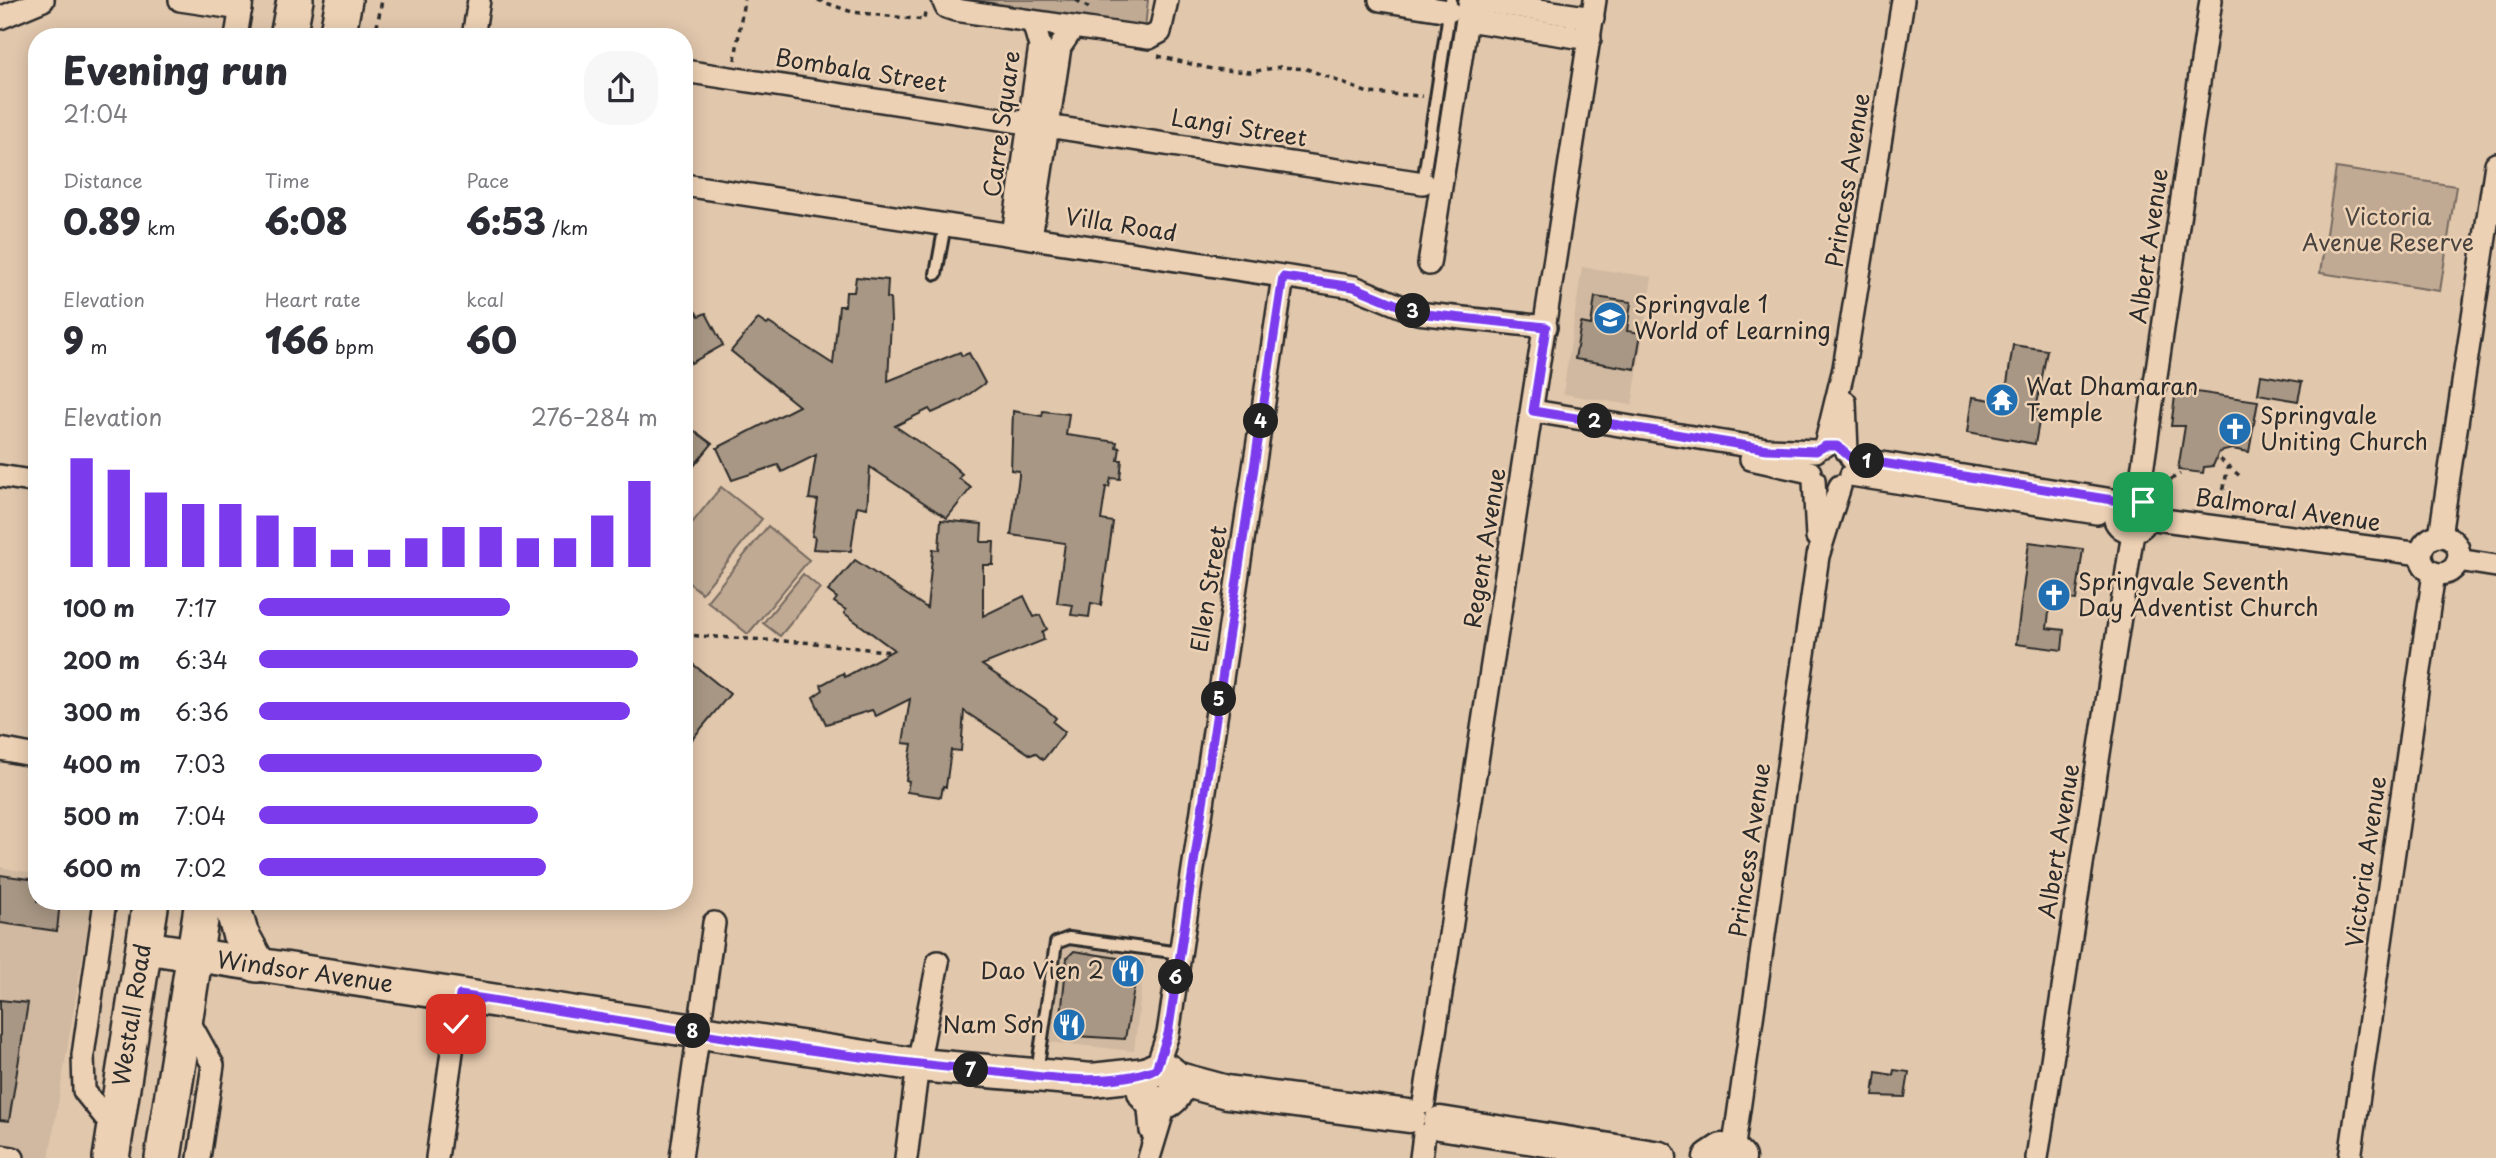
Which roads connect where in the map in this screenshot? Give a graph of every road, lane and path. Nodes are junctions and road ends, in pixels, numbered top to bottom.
1 (43, 0) edge
2 (180, 0) edge
3 (295, 0) edge
4 (344, 0) edge
5 (382, 0) edge
6 (479, 0) edge
7 (744, 0) edge
8 (818, 0) edge
9 (1167, 0) edge
10 (1380, 0) edge
11 (1903, 0) edge
12 (2211, 0) edge
13 (241, 5) edge
14 (934, 5) edge
15 (1462, 6) edge
16 (0, 18) edge
17 (1593, 19) edge
18 (1034, 22) junction
19 (237, 28) edge
20 (290, 28) edge
21 (339, 28) edge
22 (377, 28) edge
23 (474, 28) edge
24 (1073, 28) junction
25 (1153, 55) dead end
26 (693, 72) edge
27 (732, 78) junction
28 (1436, 97) junction
29 (1038, 124) junction
30 (2496, 163) edge
31 (1423, 183) joint
32 (693, 186) edge
33 (945, 225) junction
34 (1022, 236) junction
35 (1429, 264) dead end
36 (936, 274) dead end
37 (1283, 277) junction
38 (1546, 327) junction
39 (1844, 368) junction
40 (1532, 417) junction
41 (1821, 448) junction
42 (2220, 459) dead end
43 (2228, 466) junction
44 (1847, 468) junction
45 (2180, 474) dead end
46 (0, 476) edge
47 (1812, 476) junction
48 (2241, 477) dead end
49 (28, 481) edge
50 (2168, 489) dead end
51 (2130, 513) junction
52 (2218, 527) junction
53 (2440, 536) junction
54 (2421, 554) junction
55 (1818, 556) junction
56 (2458, 560) junction
57 (2496, 566) edge
58 (2434, 573) junction
59 (693, 636) edge
60 (893, 652) dead end
61 (0, 749) edge
62 (28, 754) edge
63 (104, 910) edge
64 (149, 910) edge
65 (202, 910) edge
66 (234, 910) edge
67 (714, 923) dead end
68 (143, 947) junction
69 (1180, 953) junction
70 (194, 955) junction
71 (938, 962) dead end
72 (257, 964) junction
73 (460, 995) junction
74 (186, 1016) junction
75 (699, 1031) junction
76 (918, 1065) junction
77 (1037, 1076) junction
78 (1160, 1086) junction
79 (1424, 1127) edge
80 (113, 1143) edge
81 (1151, 1149) edge
82 (0, 1156) edge
83 (1727, 1156) edge
84 (13, 1158) edge
85 (163, 1158) edge
86 (199, 1158) edge
87 (438, 1158) edge
88 (681, 1158) edge
89 (906, 1158) edge
90 (1660, 1158) edge
91 (2037, 1158) edge
92 (2350, 1158) edge

1 - 16 street
2 - 13 street
3 - 20 main road
4 - 21 main road
5 - 22 path
6 - 23 street
7 - 27 path
8 - 14 path
9 - 24 street, Carre Square
10 - 15 street
11 - 39 street, Princess Avenue
12 - 51 street, Albert Avenue
13 - 19 street
14 - 18 street, Carre Square
15 - 17 street
15 - 28 lane
15 - 35 street
17 - 38 street, Regent Avenue
18 - 24 street, Carre Square
18 - 29 street, Carre Square
24 - 29 street, Carre Square
25 - 28 path
26 - 27 street, Bombala Street
27 - 29 street, Bombala Street
28 - 31 lane
29 - 31 street, Langi Street
29 - 34 street, Carre Square
30 - 53 street
32 - 33 street, Villa Road
33 - 34 street, Villa Road
33 - 36 lane
34 - 37 street, Villa Road
37 - 38 street, Villa Road
37 - 69 street, Ellen Street
38 - 40 street, Regent Avenue
39 - 41 street, Princess Avenue
39 - 44 street, Princess Avenue
40 - 41 street
40 - 47 street
40 - 79 street, Regent Avenue
41 - 44 street
41 - 47 street
42 - 43 path
43 - 48 path
43 - 52 path
44 - 47 street
44 - 51 street, Balmoral Avenue
44 - 55 street, Princess Avenue
45 - 50 path
46 - 49 street
47 - 55 street, Princess Avenue
51 - 52 street, Balmoral Avenue
51 - 91 street, Albert Avenue
52 - 54 street, Balmoral Avenue
53 - 54 street
53 - 56 street
54 - 58 street
55 - 83 street, Princess Avenue
56 - 57 street
56 - 58 street
58 - 92 street, Victoria Avenue
59 - 60 path
61 - 62 street
63 - 80 street, Westall Road
64 - 68 main road, Westall Road
65 - 70 main road
66 - 72 main road
67 - 75 street
68 - 70 street, Windsor Avenue
68 - 80 main road, Westall Road
69 - 77 lane
69 - 78 street, Ellen Street
70 - 72 street, Windsor Avenue
70 - 74 main road
71 - 76 street
72 - 73 street, Windsor Avenue
73 - 75 street, Windsor Avenue
73 - 87 street
74 - 85 main road
74 - 86 street
75 - 76 street, Windsor Avenue
75 - 88 street
76 - 77 street, Windsor Avenue
76 - 89 street
77 - 78 street, Windsor Avenue
78 - 79 street, Windsor Avenue
78 - 81 street, Ellen Street
79 - 90 street, Windsor Avenue
82 - 84 street

